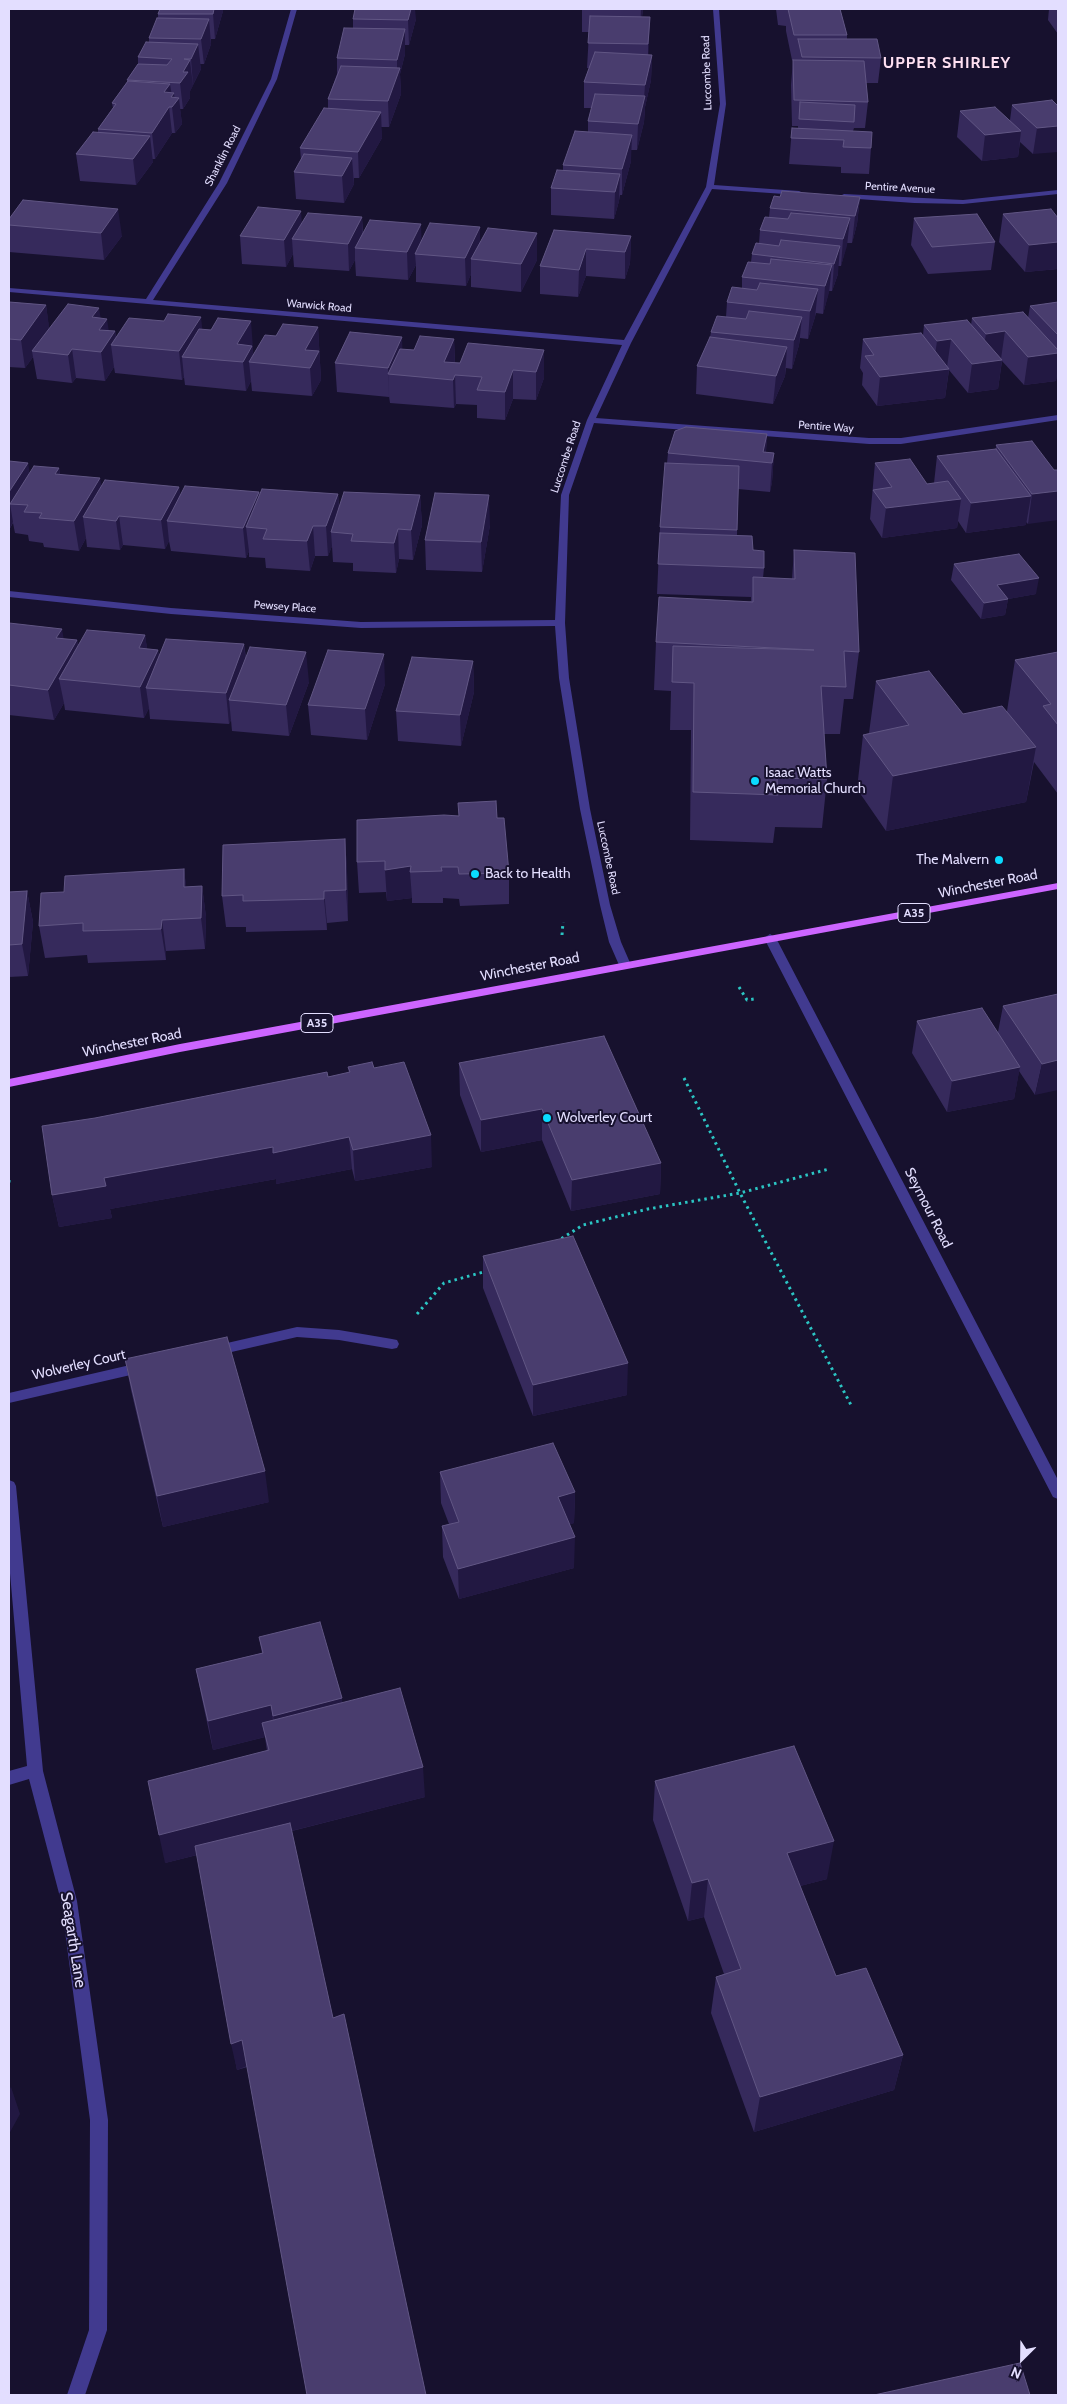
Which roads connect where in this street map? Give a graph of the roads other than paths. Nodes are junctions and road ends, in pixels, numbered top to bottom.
1 (294, 9) edge
2 (716, 9) edge
3 (710, 187) junction
4 (1058, 192) edge
5 (807, 194) edge
6 (836, 196) edge
7 (9, 290) edge
8 (148, 302) junction
9 (627, 343) junction
10 (1058, 418) edge
11 (590, 420) junction
12 (9, 594) edge
13 (560, 623) junction
14 (1058, 886) edge
15 (770, 938) junction
16 (625, 965) junction
17 (9, 1083) edge
18 (392, 1344) road end
19 (201, 1354) edge
20 (153, 1365) edge
21 (9, 1398) edge
22 (9, 1486) edge
23 (1058, 1493) edge
24 (35, 1771) junction
25 (9, 1778) edge
26 (76, 2395) edge

1 - 8 street, Shanklin Road
2 - 3 street, Luccombe Road
3 - 5 street
3 - 9 street, Luccombe Road
4 - 6 street, Pentire Avenue
7 - 8 street, Warwick Road
8 - 9 street, Warwick Road
9 - 11 street, Luccombe Road
10 - 11 street, Pentire Way
11 - 13 street, Luccombe Road
12 - 13 street, Pewsey Place
13 - 16 street, Luccombe Road
14 - 15 main road, Winchester Road / A35
15 - 16 main road, Winchester Road / A35
15 - 23 street, Seymour Road
16 - 17 main road, Winchester Road / A35
18 - 19 street
20 - 21 street, Wolverley Court
22 - 24 street, Seagarth Lane
24 - 25 street
24 - 26 street, Seagarth Lane

